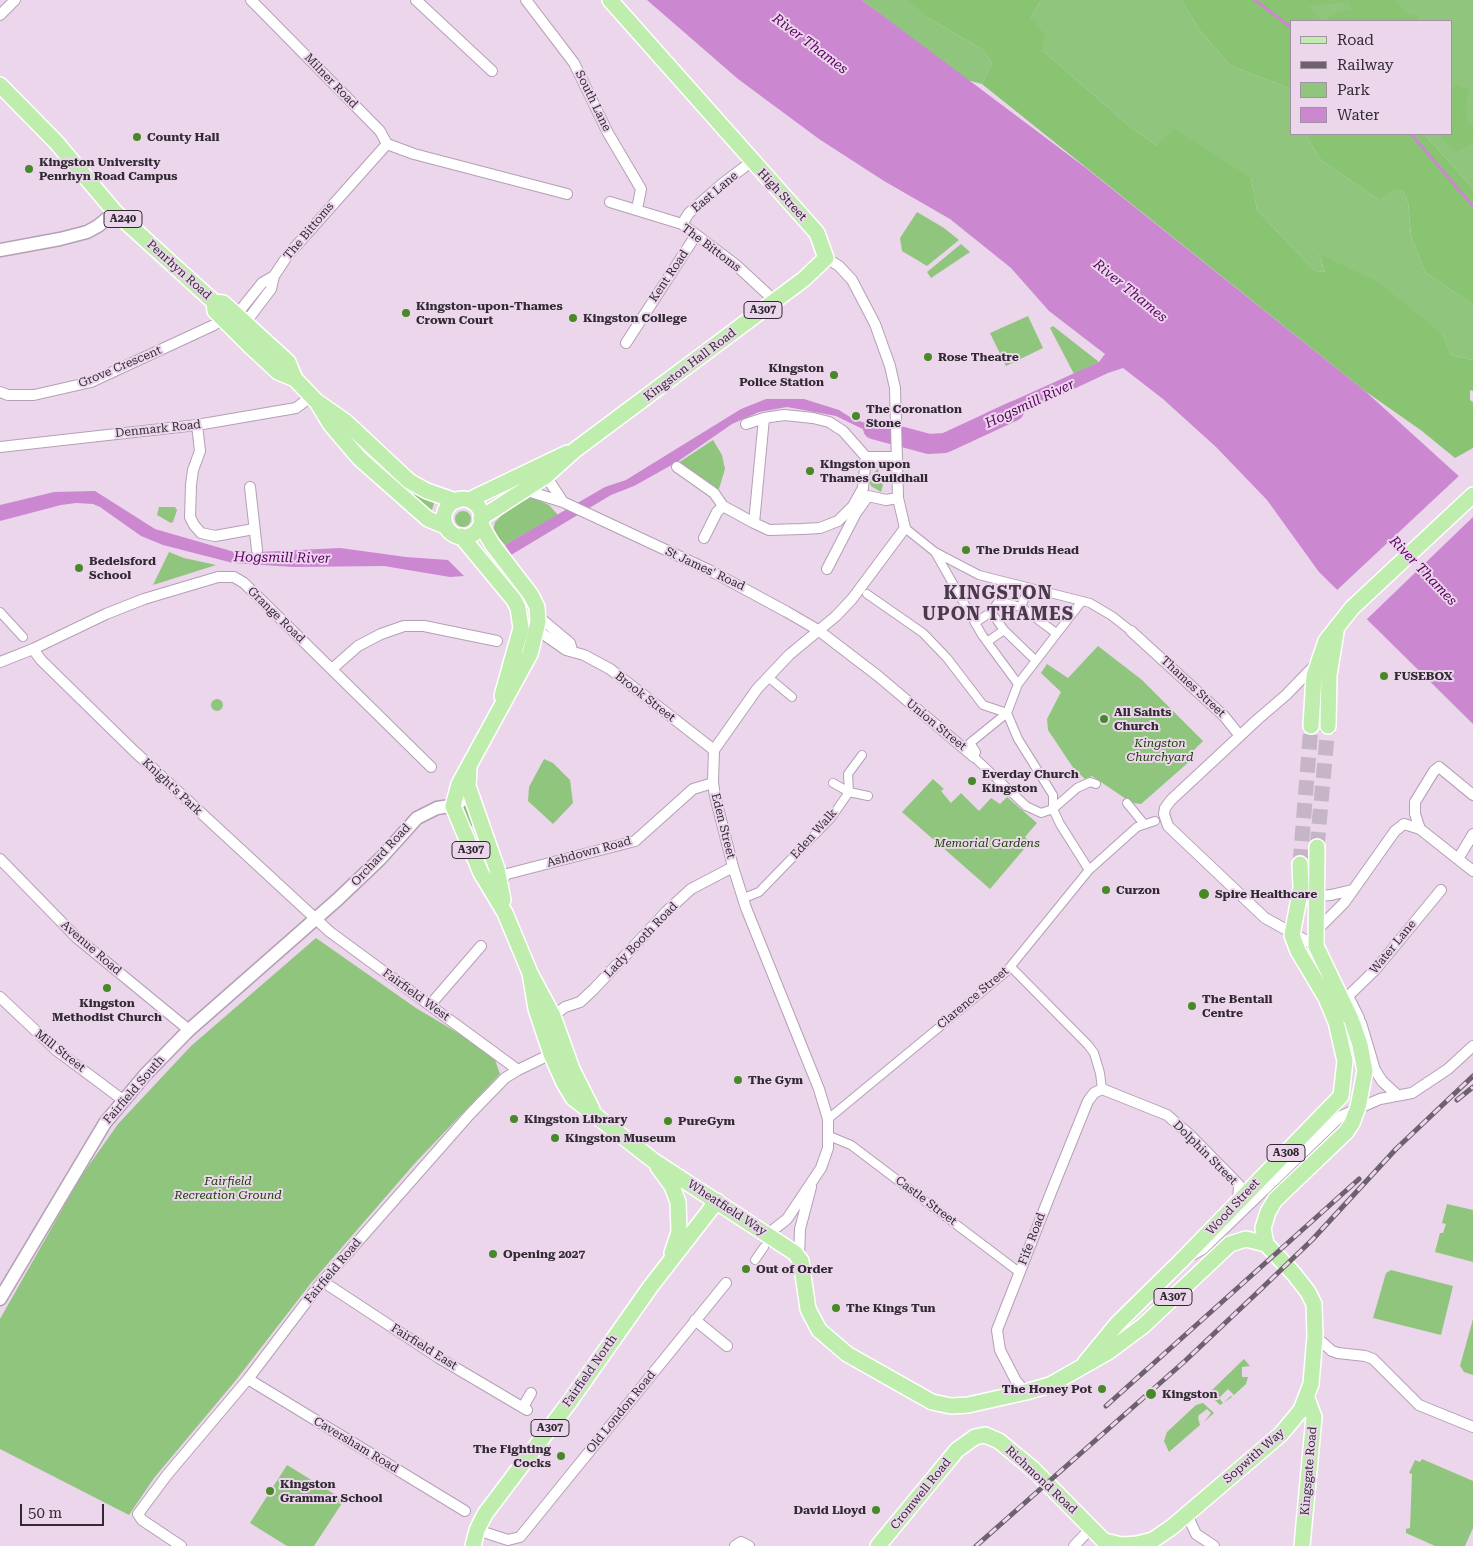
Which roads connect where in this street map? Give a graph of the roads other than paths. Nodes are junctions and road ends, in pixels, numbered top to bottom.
1 (15, 0) edge
2 (251, 0) edge
3 (416, 0) edge
4 (526, 0) edge
5 (610, 0) edge
6 (0, 15) edge
7 (492, 71) dead end
8 (0, 85) edge
9 (387, 144) junction
10 (752, 162) junction
11 (567, 194) dead end
12 (610, 202) dead end
13 (637, 209) junction
14 (115, 212) junction
15 (682, 224) junction
16 (696, 235) junction
17 (0, 250) edge
18 (826, 258) junction
19 (775, 301) junction
20 (234, 321) junction
21 (626, 343) dead end
22 (0, 392) edge
23 (315, 399) junction
24 (764, 418) junction
25 (746, 424) dead end
26 (197, 425) junction
27 (0, 447) edge
28 (575, 450) junction
29 (897, 453) junction
30 (866, 457) junction
31 (677, 467) dead end
32 (546, 476) junction
33 (250, 487) dead end
34 (524, 490) junction
35 (1473, 495) edge
36 (898, 498) junction
37 (462, 500) junction
38 (564, 503) junction
39 (723, 506) junction
40 (481, 521) junction
41 (754, 524) junction
42 (445, 526) junction
43 (904, 528) junction
44 (254, 529) junction
45 (460, 536) junction
46 (704, 538) dead end
47 (257, 550) dead end
48 (935, 552) junction
49 (827, 569) dead end
50 (1005, 583) junction
51 (1028, 589) junction
52 (867, 594) dead end
53 (1082, 600) junction
54 (999, 601) junction
55 (1022, 607) junction
56 (0, 612) edge
57 (991, 612) junction
58 (520, 618) junction
59 (974, 623) junction
60 (538, 624) junction
61 (818, 630) junction
62 (1004, 630) junction
63 (1131, 631) joint
64 (1056, 633) junction
65 (23, 637) dead end
66 (497, 641) dead end
67 (987, 642) junction
68 (33, 649) junction
69 (572, 650) junction
70 (1324, 653) junction
71 (1035, 660) junction
72 (0, 662) edge
73 (332, 669) junction
74 (1329, 675) junction
75 (768, 677) junction
76 (1017, 687) junction
77 (1312, 692) junction
78 (1286, 695) junction
79 (792, 697) dead end
80 (500, 709) junction
81 (1007, 713) junction
82 (1311, 726) tunnel mouth
83 (1328, 726) tunnel mouth
84 (1240, 736) junction
85 (714, 750) junction
86 (862, 755) dead end
87 (974, 757) junction
88 (469, 765) junction
89 (432, 767) dead end
90 (833, 783) dead end
91 (713, 784) junction
92 (1096, 784) dead end
93 (468, 786) junction
94 (849, 792) junction
95 (1473, 795) edge
96 (868, 796) dead end
97 (1127, 803) dead end
98 (453, 806) junction
99 (1053, 809) junction
100 (1154, 821) dead end
101 (1144, 824) junction
102 (1420, 829) junction
103 (1473, 834) edge
104 (1317, 847) tunnel mouth
105 (1458, 859) junction
106 (0, 860) edge
107 (1300, 864) tunnel mouth
108 (733, 867) junction
109 (1089, 870) junction
110 (1473, 871) edge
111 (499, 880) junction
112 (1301, 888) junction
113 (1352, 890) junction
114 (1440, 890) dead end
115 (1317, 896) junction
116 (744, 898) junction
117 (316, 920) junction
118 (1292, 935) junction
119 (1316, 943) junction
120 (481, 946) dead end
121 (1011, 967) junction
122 (530, 973) junction
123 (0, 997) edge
124 (1345, 999) junction
125 (430, 1006) junction
126 (553, 1016) junction
127 (1349, 1022) junction
128 (189, 1030) junction
129 (1473, 1046) edge
130 (551, 1054) junction
131 (518, 1070) junction
132 (1102, 1089) junction
133 (1397, 1095) junction
134 (123, 1100) junction
135 (1358, 1107) junction
136 (596, 1116) junction
137 (828, 1119) junction
138 (829, 1136) junction
139 (654, 1161) junction
140 (812, 1184) junction
141 (717, 1201) junction
142 (1238, 1202) junction
143 (766, 1241) junction
144 (1266, 1244) junction
145 (799, 1257) junction
146 (755, 1260) dead end
147 (1182, 1261) junction
148 (666, 1265) junction
149 (1019, 1272) junction
150 (728, 1280) dead end
151 (322, 1282) junction
152 (1, 1295) edge
153 (695, 1320) junction
154 (1316, 1336) junction
155 (727, 1346) dead end
156 (1082, 1366) junction
157 (248, 1379) junction
158 (1026, 1392) junction
159 (531, 1393) dead end
160 (1306, 1398) junction
161 (1473, 1427) edge
162 (965, 1443) joint
163 (465, 1511) dead end
164 (1190, 1511) junction
165 (1092, 1528) junction
166 (477, 1530) junction
167 (505, 1543) edge
168 (1107, 1544) edge
169 (181, 1546) edge
170 (473, 1546) edge
171 (735, 1546) edge
172 (749, 1546) edge
173 (878, 1546) edge
174 (1074, 1546) edge
175 (1214, 1546) edge
176 (1302, 1546) edge

1 - 6 street
2 - 9 street, Milner Road
3 - 7 street
4 - 13 street, South Lane
5 - 10 main road, High Street
8 - 14 main road, Penrhyn Road / A240
9 - 11 street
9 - 20 street, The Bittoms
10 - 15 street, East Lane
10 - 18 main road, High Street
12 - 13 street, The Bittoms
13 - 15 street, The Bittoms
14 - 17 street
14 - 20 main road, Penrhyn Road / A240
15 - 16 street, The Bittoms
16 - 19 street, The Bittoms
16 - 21 street, Kent Road
18 - 19 main road, Kingston Hall Road / A307
18 - 29 street
19 - 28 main road, Kingston Hall Road / A307
20 - 22 street, Grove Crescent
20 - 23 main road, Penrhyn Road / A240
23 - 26 street, Denmark Road
23 - 37 main road, Penrhyn Road / A240
23 - 42 main road, Penrhyn Road / A240
24 - 25 street
24 - 30 street
24 - 41 street
26 - 27 street, Denmark Road
26 - 44 street
28 - 32 main road, Kingston Hall Road / A307
28 - 37 main road, Kingston Hall Road / A307
29 - 30 street
29 - 36 street
30 - 41 street
31 - 39 street
32 - 34 main road, Kingston Hall Road / A307
32 - 38 street
33 - 44 street
34 - 38 street, St James' Road
34 - 40 main road, Kingston Hall Road / A307
35 - 70 main road
36 - 43 street
36 - 49 street
37 - 40 main road
37 - 42 main road
38 - 61 street, St James' Road
39 - 41 street
39 - 46 street
40 - 45 main road
40 - 60 main road
42 - 45 main road
43 - 48 street
43 - 61 street
44 - 47 street
45 - 58 main road
48 - 50 street
48 - 59 street
50 - 51 street
50 - 54 street
51 - 53 street
51 - 55 street
52 - 81 street
53 - 63 street
53 - 64 street
54 - 55 street
54 - 57 street
55 - 64 street
56 - 65 street
57 - 59 street
57 - 62 street
58 - 60 street
58 - 80 main road, Wheatfield Way / A307
59 - 67 street
60 - 69 street, Brook Street
60 - 69 street, Brook Street
60 - 80 main road, Wheatfield Way / A307
61 - 75 street
61 - 87 street, Union Street
62 - 67 street
62 - 71 street
63 - 84 street, Thames Street
64 - 71 street
66 - 73 street
67 - 76 street
68 - 72 street, Grange Road
68 - 73 street, Grange Road
68 - 117 street, Knight's Park
69 - 85 street, Brook Street
70 - 74 main road
70 - 77 main road
70 - 78 street
71 - 76 street
73 - 89 street, Grange Road
74 - 77 street
74 - 83 main road
75 - 79 street
75 - 85 street
76 - 81 street
77 - 78 street
77 - 82 main road
78 - 84 street
80 - 88 main road, Wheatfield Way / A307
81 - 87 street
81 - 99 street
84 - 118 street
85 - 91 street, Eden Street
86 - 94 street, Eden Walk
87 - 99 street, Union Street
88 - 93 main road, Wheatfield Way / A307
88 - 98 main road, Wheatfield Way / A307
90 - 94 street
91 - 108 street, Eden Street
91 - 111 street, Ashdown Road
92 - 99 street
93 - 98 street
93 - 111 main road, Wheatfield Way / A307
94 - 96 street
94 - 116 street, Eden Walk
95 - 102 street
97 - 101 street
98 - 111 main road, Wheatfield Way / A307
98 - 117 street, Orchard Road
99 - 109 street
100 - 101 street, Clarence Street
101 - 109 street, Clarence Street
102 - 105 street
102 - 113 street
103 - 105 street
104 - 115 main road, A308
105 - 110 street
106 - 128 street, Avenue Road
107 - 112 main road
108 - 116 street, Eden Street
108 - 126 street, Lady Booth Road
109 - 121 street, Clarence Street
111 - 122 main road, Wheatfield Way / A307
112 - 115 street
112 - 118 main road
113 - 115 street
113 - 119 street
114 - 124 street, Water Lane
115 - 119 main road, A308
116 - 137 street, Eden Street
117 - 125 street, Fairfield West
117 - 128 street, Fairfield South
118 - 119 street
118 - 127 main road, Wood Street / A308
119 - 124 main road, Wood Street / A308
120 - 125 street
121 - 132 street
121 - 137 street, Clarence Street
122 - 126 main road, Wheatfield Way / A307
122 - 130 main road, Wheatfield Way / A307
123 - 134 street, Mill Street
124 - 127 main road, Wood Street / A308
125 - 131 street, Fairfield West
126 - 136 main road, Wheatfield Way / A307
127 - 133 street
127 - 135 main road, Wood Street / A308
127 - 142 main road, Wood Street / A308
128 - 134 street, Fairfield South
129 - 133 street, Wood Street
130 - 131 street, Fairfield Road
130 - 136 main road, Wheatfield Way / A307
131 - 151 street, Fairfield Road
132 - 142 street, Dolphin Street
132 - 149 street, Fife Road
133 - 135 street, Wood Street
134 - 152 street, Fairfield South
135 - 144 main road, A308
135 - 147 street, Wood Street
136 - 139 main road, Wheatfield Way / A307
137 - 138 street
138 - 140 street
138 - 149 street, Castle Street
139 - 141 main road, Wheatfield Way / A307
139 - 148 main road, Wheatfield Way / A307
140 - 143 street
140 - 145 street
141 - 143 main road, Wheatfield Way / A307
141 - 148 main road, Fairfield North / A307
142 - 147 main road, Wood Street / A308
143 - 145 main road, Wheatfield Way / A307
143 - 146 street
144 - 154 main road, Sopwith Way
144 - 156 main road, A307
145 - 158 main road, Wood Street / A307
147 - 156 main road, Wood Street / A308
148 - 166 main road, Fairfield North / A307
149 - 158 street, Fife Road
150 - 153 street, Old London Road
151 - 157 street, Fairfield Road
151 - 159 street, Fairfield East
153 - 155 street
153 - 167 street, Old London Road
154 - 160 main road, Sopwith Way
154 - 161 street
156 - 158 main road, Wood Street / A307
157 - 163 street, Caversham Road
157 - 169 street, Fairfield Road
160 - 164 main road, Sopwith Way
160 - 176 main road, Kingsgate Road
162 - 165 main road, Richmond Road
162 - 173 main road, Cromwell Road
164 - 168 main road, Sopwith Way
164 - 175 street
165 - 168 main road, Richmond Road
165 - 174 street
166 - 167 street, Old London Road
166 - 170 main road, Fairfield North / A307
171 - 172 street

